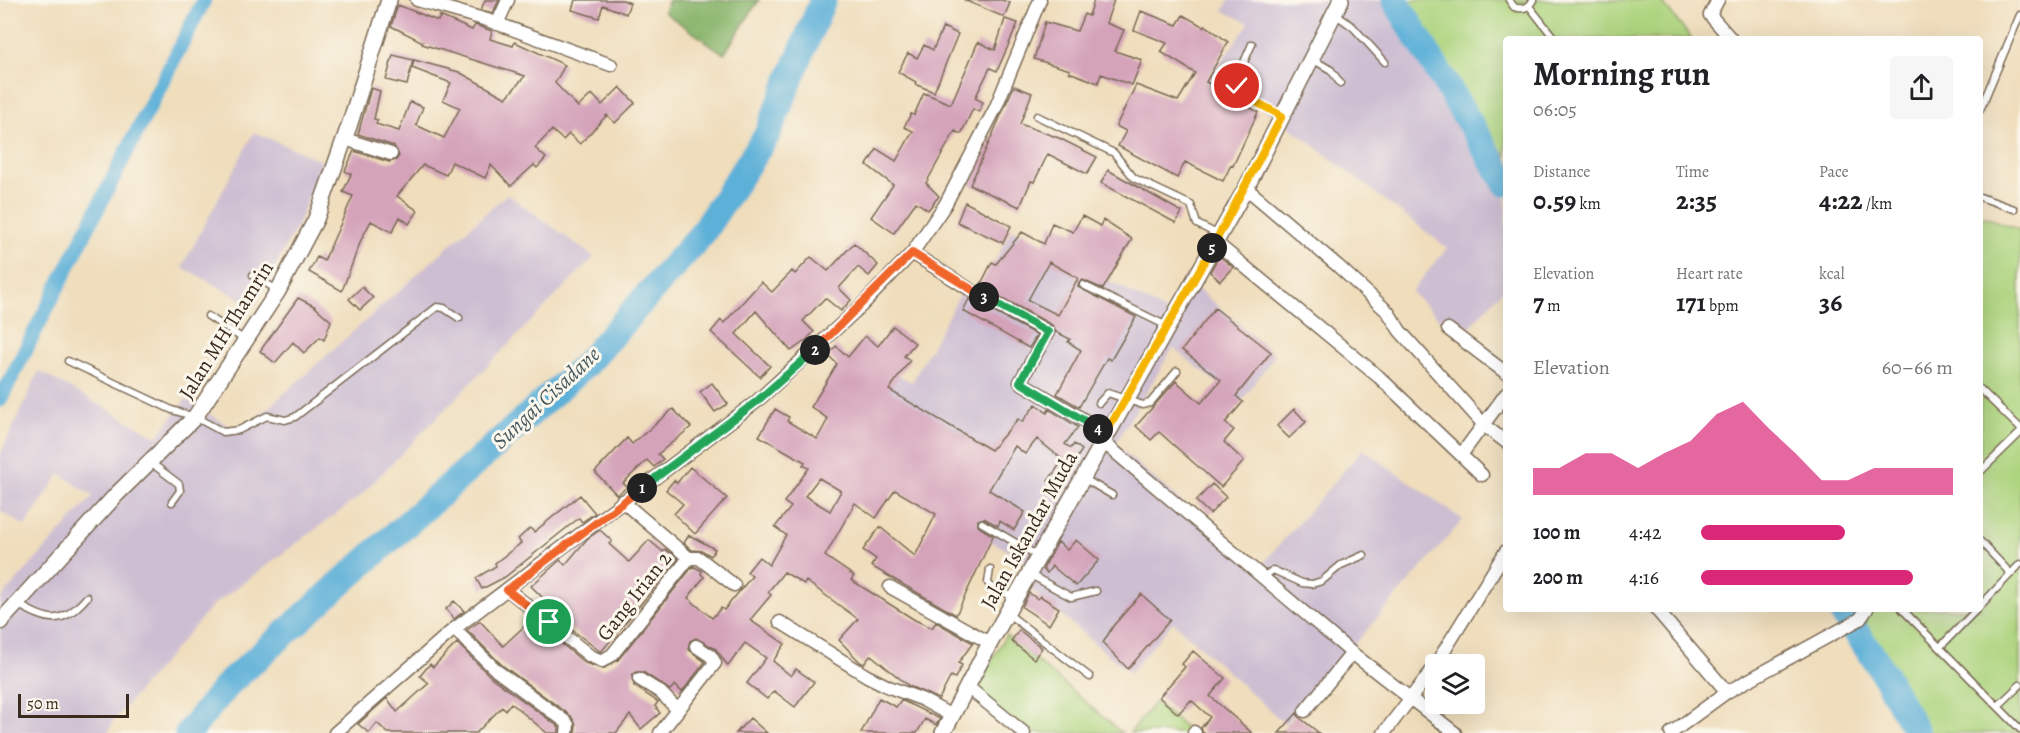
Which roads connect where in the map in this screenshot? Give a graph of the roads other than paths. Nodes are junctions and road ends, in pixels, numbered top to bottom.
1 (389, 0) edge
2 (417, 0) edge
3 (508, 0) edge
4 (1040, 0) edge
5 (1509, 0) edge
6 (1718, 0) edge
7 (1531, 3) edge
8 (1338, 7) edge
9 (2020, 15) edge
10 (497, 24) junction
11 (1553, 36) edge
12 (1728, 36) edge
13 (1252, 44) dead end
14 (1311, 59) junction
15 (1384, 62) dead end
16 (611, 65) dead end
17 (1340, 83) dead end
18 (1983, 103) edge
19 (1036, 116) dead end
20 (1282, 116) junction
21 (345, 140) junction
22 (392, 154) dead end
23 (1246, 188) junction
24 (1983, 198) edge
25 (2014, 209) dead end
26 (1217, 239) junction
27 (912, 253) junction
28 (253, 275) dead end
29 (1083, 285) dead end
30 (278, 291) junction
31 (208, 316) dead end
32 (459, 318) dead end
33 (1167, 326) junction
34 (1448, 329) dead end
35 (245, 340) junction
36 (68, 362) dead end
37 (1177, 371) dead end
38 (1503, 371) edge
39 (1983, 392) edge
40 (1503, 399) edge
41 (1125, 400) junction
42 (1099, 403) dead end
43 (195, 417) junction
44 (1485, 426) junction
45 (2020, 428) edge
46 (2020, 433) edge
47 (1104, 437) junction
48 (1503, 440) edge
49 (1461, 455) junction
50 (149, 462) junction
51 (1983, 469) edge
52 (1482, 475) dead end
53 (1082, 477) junction
54 (1112, 495) dead end
55 (622, 501) junction
56 (172, 502) dead end
57 (982, 523) dead end
58 (1983, 544) edge
59 (1364, 555) dead end
60 (1038, 556) junction
61 (1503, 556) edge
62 (689, 558) junction
63 (2020, 564) edge
64 (990, 569) dead end
65 (1028, 573) junction
66 (2011, 574) junction
67 (1263, 577) junction
68 (734, 585) dead end
69 (890, 587) dead end
70 (507, 590) junction
71 (1096, 591) dead end
72 (87, 597) dead end
73 (1015, 597) junction
74 (1983, 603) edge
75 (16, 604) junction
76 (1007, 612) junction
77 (1659, 612) edge
78 (1905, 612) edge
79 (1974, 612) edge
80 (1863, 614) edge
81 (0, 622) edge
82 (780, 622) dead end
83 (454, 629) junction
84 (990, 643) junction
85 (696, 646) dead end
86 (1940, 647) junction
87 (1352, 653) junction
88 (1443, 654) edge
89 (1090, 677) dead end
90 (639, 679) dead end
91 (1425, 680) edge
92 (2020, 685) edge
93 (969, 688) junction
94 (1727, 692) junction
95 (1411, 700) junction
96 (1998, 706) junction
97 (678, 710) junction
98 (1305, 711) dead end
99 (952, 716) junction
100 (2020, 729) edge
101 (335, 733) edge
102 (567, 733) edge
103 (660, 733) edge
104 (944, 733) edge
105 (1024, 733) edge
106 (1384, 733) edge
107 (1455, 733) edge
108 (1671, 733) edge

1 - 21 street, Jalan MH Thamrin
2 - 10 street
3 - 10 street
4 - 27 street
5 - 7 lane
6 - 12 street
7 - 11 lane
8 - 14 street, Jalan Iskandar Muda
8 - 15 lane
9 - 18 lane
10 - 16 street
13 - 20 lane
14 - 17 lane
14 - 20 street, Jalan Iskandar Muda
19 - 26 lane
20 - 23 street, Jalan Iskandar Muda
21 - 22 street
21 - 30 street, Jalan MH Thamrin
23 - 26 street, Jalan Iskandar Muda
23 - 44 street
24 - 25 lane
26 - 33 street, Jalan Iskandar Muda
26 - 49 street
27 - 47 street
27 - 55 street
28 - 30 lane
29 - 33 lane
30 - 35 street, Jalan MH Thamrin
31 - 35 lane
32 - 43 lane
33 - 41 street, Jalan Iskandar Muda
34 - 38 street
35 - 43 street, Jalan MH Thamrin
36 - 43 lane
37 - 41 lane
39 - 45 lane
40 - 44 street
41 - 42 lane
41 - 47 street, Jalan Iskandar Muda
43 - 50 street, Jalan MH Thamrin
44 - 48 street
44 - 49 street
46 - 51 lane
47 - 53 street, Jalan Iskandar Muda
47 - 67 street
49 - 52 street
50 - 56 lane
50 - 75 street, Jalan MH Thamrin
53 - 54 lane
53 - 60 street, Jalan Iskandar Muda
55 - 62 street
55 - 70 street
57 - 60 lane
58 - 66 lane
59 - 67 lane
60 - 65 street, Jalan Iskandar Muda
61 - 88 street
62 - 68 street, Gang Irian 2
62 - 70 street, Gang Irian 2
63 - 66 lane
64 - 73 lane
65 - 71 lane
65 - 73 street, Jalan Iskandar Muda
66 - 74 lane
67 - 87 street
69 - 84 street
70 - 83 street
72 - 75 lane
73 - 76 street, Jalan Iskandar Muda
75 - 81 street, Jalan MH Thamrin
76 - 84 street, Jalan Iskandar Muda
76 - 89 lane
77 - 94 street
78 - 86 lane
79 - 86 lane
80 - 94 street
82 - 99 street
83 - 101 street
83 - 102 street
84 - 93 street, Jalan Iskandar Muda
85 - 97 street
86 - 96 lane
87 - 95 street
87 - 98 street
90 - 97 street
91 - 95 street
92 - 96 lane
93 - 99 street, Jalan Iskandar Muda
93 - 105 street
94 - 108 street
95 - 106 street
95 - 107 street
96 - 100 lane
97 - 103 street
99 - 104 street, Jalan Iskandar Muda

